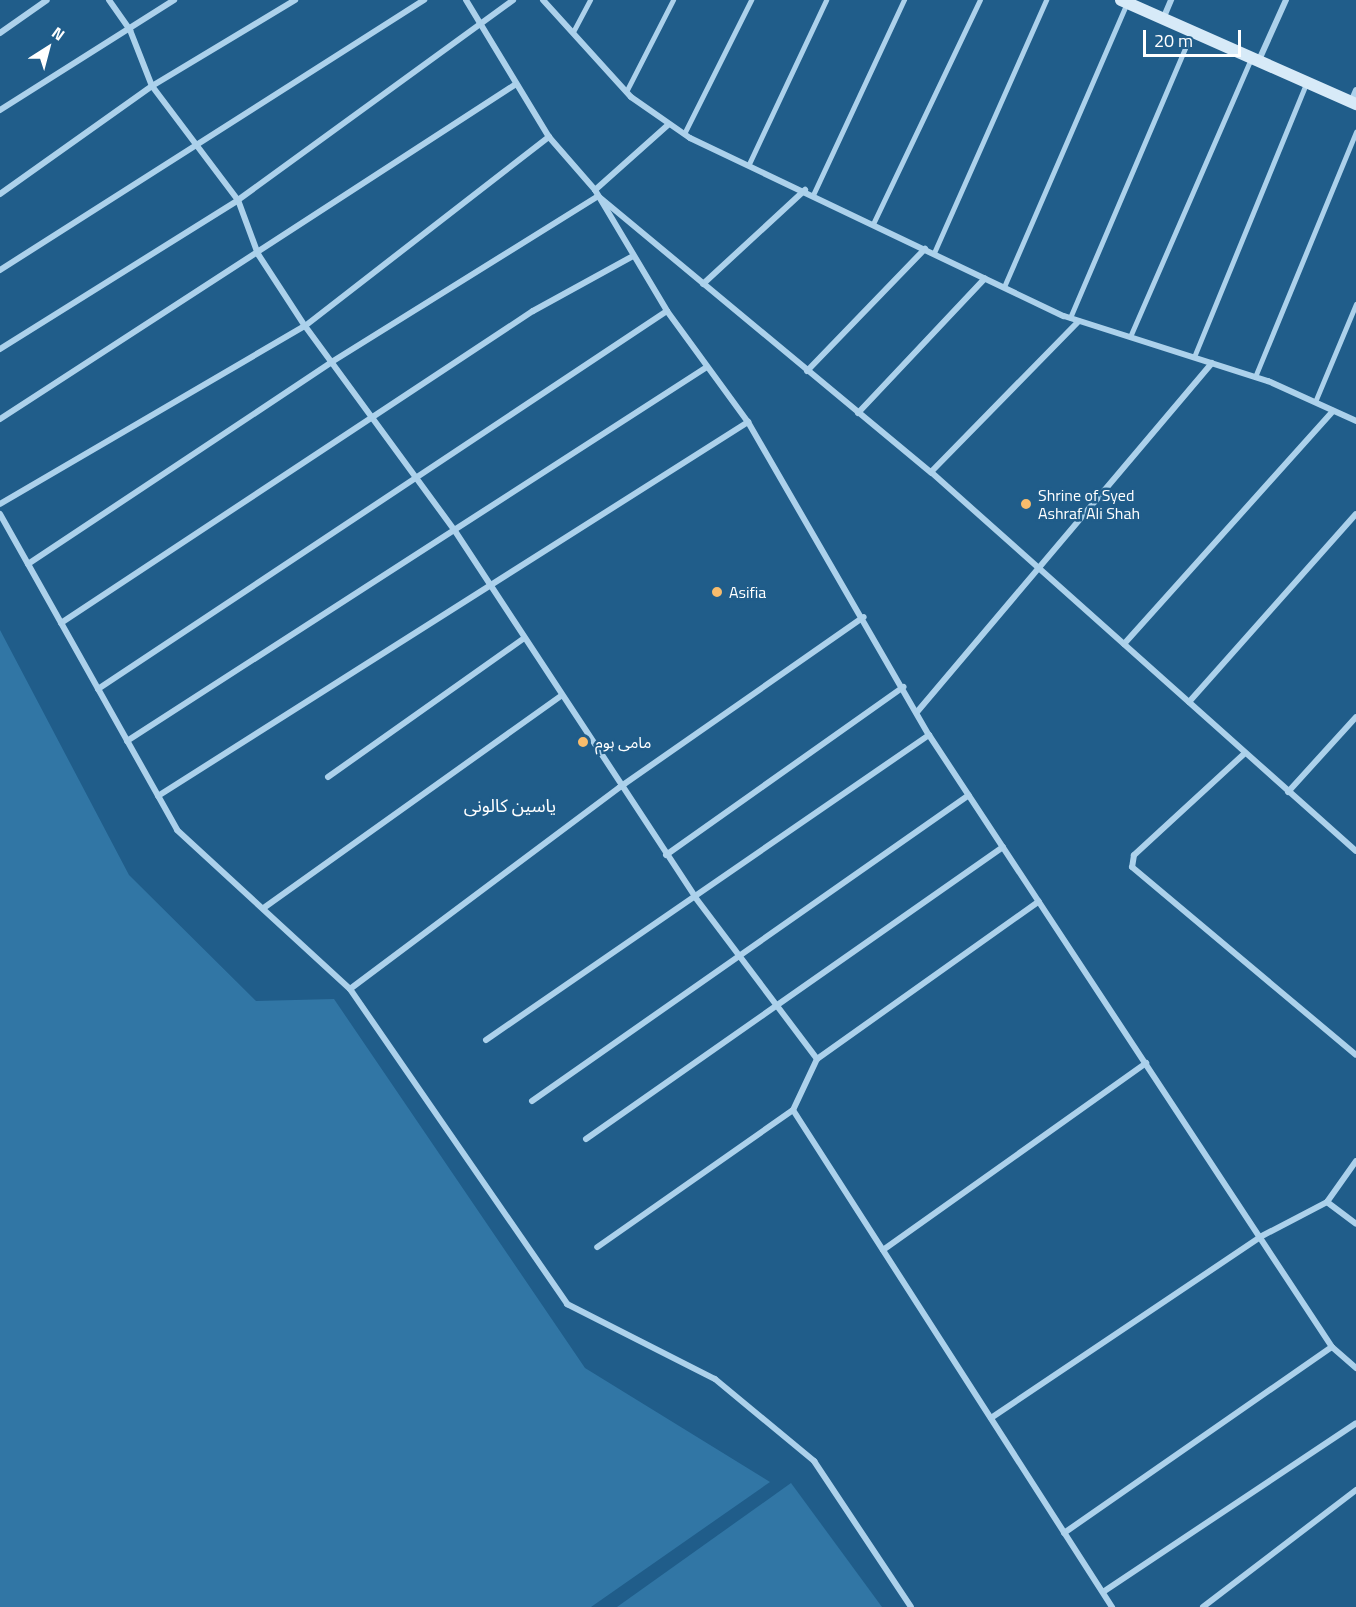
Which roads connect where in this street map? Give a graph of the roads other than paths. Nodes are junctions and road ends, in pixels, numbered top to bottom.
1 (47, 0) edge
2 (109, 0) edge
3 (174, 0) edge
4 (295, 0) edge
5 (424, 0) edge
6 (466, 0) edge
7 (513, 0) edge
8 (543, 0) edge
9 (590, 0) edge
10 (673, 0) edge
11 (751, 0) edge
12 (826, 0) edge
13 (904, 0) edge
14 (980, 0) edge
15 (1046, 0) edge
16 (1171, 0) edge
17 (1286, 0) edge
18 (1124, 1) edge
19 (1163, 19) junction
20 (479, 27) junction
21 (130, 30) junction
22 (1192, 31) junction
23 (573, 32) junction
24 (0, 33) edge
25 (1256, 58) junction
26 (1307, 82) junction
27 (516, 84) junction
28 (152, 86) junction
29 (626, 92) junction
30 (1354, 99) edge
31 (0, 110) edge
32 (668, 125) junction
33 (1356, 132) edge
34 (684, 134) junction
35 (549, 137) junction
36 (196, 145) junction
37 (749, 164) junction
38 (805, 190) junction
39 (597, 193) junction
40 (0, 194) edge
41 (813, 195) junction
42 (238, 200) junction
43 (873, 224) junction
44 (925, 249) junction
45 (258, 254) junction
46 (934, 254) junction
47 (633, 256) junction
48 (0, 270) edge
49 (985, 278) junction
50 (703, 284) junction
51 (1004, 287) junction
52 (1356, 304) edge
53 (668, 310) junction
54 (1070, 318) junction
55 (1079, 321) junction
56 (305, 326) junction
57 (1130, 337) junction
58 (0, 349) edge
59 (1194, 357) junction
60 (330, 363) junction
61 (1212, 363) junction
62 (707, 367) junction
63 (807, 371) junction
64 (1256, 377) junction
65 (1315, 402) junction
66 (1333, 411) junction
67 (858, 413) junction
68 (0, 419) edge
69 (369, 421) junction
70 (1356, 421) edge
71 (748, 422) junction
72 (931, 472) junction
73 (416, 478) junction
74 (0, 504) edge
75 (0, 514) edge
76 (1356, 514) edge
77 (455, 531) junction
78 (28, 564) junction
79 (1042, 570) junction
80 (488, 585) junction
81 (864, 618) junction
82 (61, 622) junction
83 (523, 639) junction
84 (1124, 644) junction
85 (903, 687) junction
86 (98, 689) junction
87 (561, 696) junction
88 (1189, 702) junction
89 (917, 712) junction
90 (1356, 717) edge
91 (929, 735) junction
92 (127, 741) junction
93 (1245, 753) junction
94 (328, 777) dead end
95 (620, 787) junction
96 (1288, 792) junction
97 (969, 795) junction
98 (158, 796) junction
99 (1004, 847) junction
100 (1356, 851) edge
101 (666, 855) junction
102 (695, 897) junction
103 (1039, 901) junction
104 (265, 907) junction
105 (737, 955) junction
106 (350, 989) junction
107 (772, 1004) junction
108 (486, 1040) dead end
109 (1356, 1055) edge
110 (817, 1059) junction
111 (1146, 1062) junction
112 (532, 1101) dead end
113 (794, 1110) junction
114 (586, 1139) dead end
115 (1356, 1161) edge
116 (1327, 1202) junction
117 (1356, 1224) edge
118 (1260, 1237) junction
119 (597, 1247) dead end
120 (883, 1250) junction
121 (1332, 1347) junction
122 (1356, 1368) edge
123 (991, 1418) junction
124 (1356, 1423) edge
125 (1356, 1490) edge
126 (1064, 1533) junction
127 (1103, 1593) junction
128 (911, 1607) edge
129 (1112, 1607) edge
130 (1203, 1607) edge

1 - 24 street
2 - 21 street
3 - 21 street
4 - 28 street
5 - 36 street
6 - 20 street
7 - 20 street
8 - 23 street
9 - 23 lane
10 - 29 lane
11 - 34 lane
12 - 37 lane
13 - 41 lane
14 - 43 lane
15 - 46 lane
16 - 19 street
17 - 25 street
18 - 19 street
18 - 51 lane
19 - 22 street
20 - 27 street
20 - 42 street
21 - 28 street
21 - 31 street
22 - 25 street
22 - 54 lane
23 - 29 street
25 - 26 street
25 - 57 lane
26 - 30 street
26 - 59 lane
27 - 35 street
27 - 45 street
28 - 36 street
28 - 40 street
29 - 32 street
32 - 34 street
32 - 39 street
33 - 64 lane
34 - 37 street
35 - 39 street
35 - 56 street
36 - 42 street
36 - 48 street
37 - 38 street
38 - 41 street
38 - 50 street
39 - 47 street
39 - 50 street
39 - 60 street
41 - 43 street
42 - 45 street
42 - 58 street
43 - 44 street
44 - 46 street
44 - 63 street
45 - 56 street
45 - 68 street
46 - 49 street
47 - 53 street
47 - 69 street
49 - 51 street
49 - 67 street
50 - 63 street
51 - 54 street
52 - 65 lane
53 - 62 street
53 - 73 street
54 - 55 street
55 - 57 street
55 - 72 street
56 - 60 street
56 - 74 street
57 - 59 street
59 - 61 street
60 - 69 street
60 - 78 street
61 - 64 street
61 - 79 street
62 - 71 street
62 - 77 street
63 - 67 street
64 - 65 street
65 - 66 street
66 - 70 street
66 - 84 street
67 - 72 street
69 - 73 street
69 - 82 street
71 - 80 street
71 - 81 street
72 - 79 street
73 - 77 street
73 - 86 street
75 - 78 street
76 - 88 street
77 - 80 street
77 - 92 street
78 - 82 street
79 - 84 street
79 - 89 street
80 - 83 street
80 - 98 street
81 - 85 street
81 - 95 street
82 - 86 street
83 - 87 street
83 - 94 street
84 - 88 street
85 - 89 street
85 - 101 street
86 - 92 street
87 - 95 street
87 - 104 street
88 - 93 street
89 - 91 street
90 - 96 street
91 - 97 street
91 - 102 street
92 - 98 street
93 - 96 street
93 - 109 street
95 - 101 street
95 - 106 street
96 - 100 street
97 - 99 street
97 - 105 street
98 - 104 street
99 - 103 street
99 - 107 street
101 - 102 street
102 - 105 street
102 - 108 street
103 - 110 street
103 - 111 street
104 - 106 street
105 - 107 street
105 - 112 street
106 - 128 street
107 - 110 street
107 - 114 street
110 - 113 street
111 - 118 street
111 - 120 street
113 - 119 street
113 - 120 street
115 - 116 street
116 - 117 street
116 - 118 street
118 - 121 street
118 - 123 street
120 - 123 street
121 - 122 street
121 - 126 street
123 - 126 street
124 - 127 street
125 - 130 street
126 - 127 street
127 - 129 street

